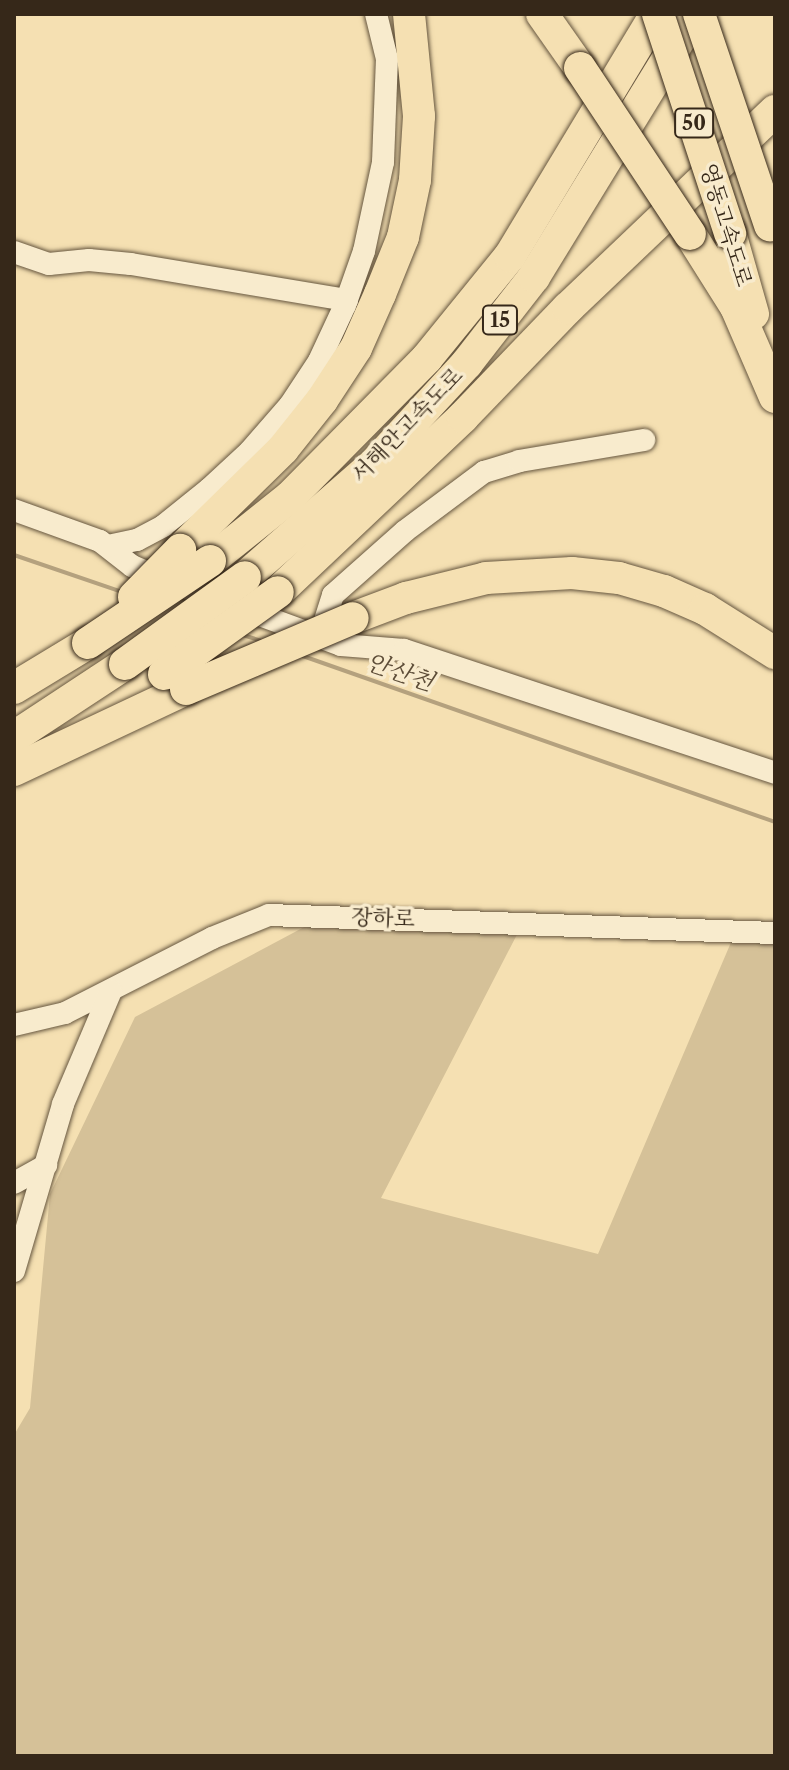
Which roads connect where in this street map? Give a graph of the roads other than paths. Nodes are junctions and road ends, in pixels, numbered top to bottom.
1 (376, 14) edge
2 (409, 14) edge
3 (542, 14) edge
4 (657, 14) edge
5 (697, 14) edge
6 (775, 111) edge
7 (772, 233) edge
8 (14, 252) edge
9 (347, 300) junction
10 (775, 395) edge
11 (644, 440) dead end
12 (14, 510) edge
13 (108, 546) junction
14 (195, 556) junction
15 (320, 636) junction
16 (775, 653) edge
17 (175, 682) junction
18 (14, 688) edge
19 (14, 737) edge
20 (14, 759) edge
21 (14, 770) edge
22 (775, 773) edge
23 (775, 933) edge
24 (111, 991) junction
25 (14, 1025) edge
26 (46, 1165) junction
27 (14, 1183) edge
28 (14, 1271) edge

1 - 9 street
2 - 14 highway
3 - 10 highway, bridge
4 - 10 highway, 영동고속도로 / 50, bridge
4 - 14 highway, 서해안고속도로 / 15
5 - 7 highway, 영동고속도로 / 50, bridge
5 - 19 highway, 서해안고속도로 / 15, bridge
6 - 17 highway, bridge
8 - 9 street
9 - 13 street
11 - 15 street
12 - 13 street
13 - 15 street
14 - 18 highway, bridge
15 - 22 street
16 - 17 highway, bridge
17 - 20 highway
17 - 21 highway
23 - 24 street, 장하로
24 - 25 street, 장하로
24 - 26 street
26 - 27 street
26 - 28 street

